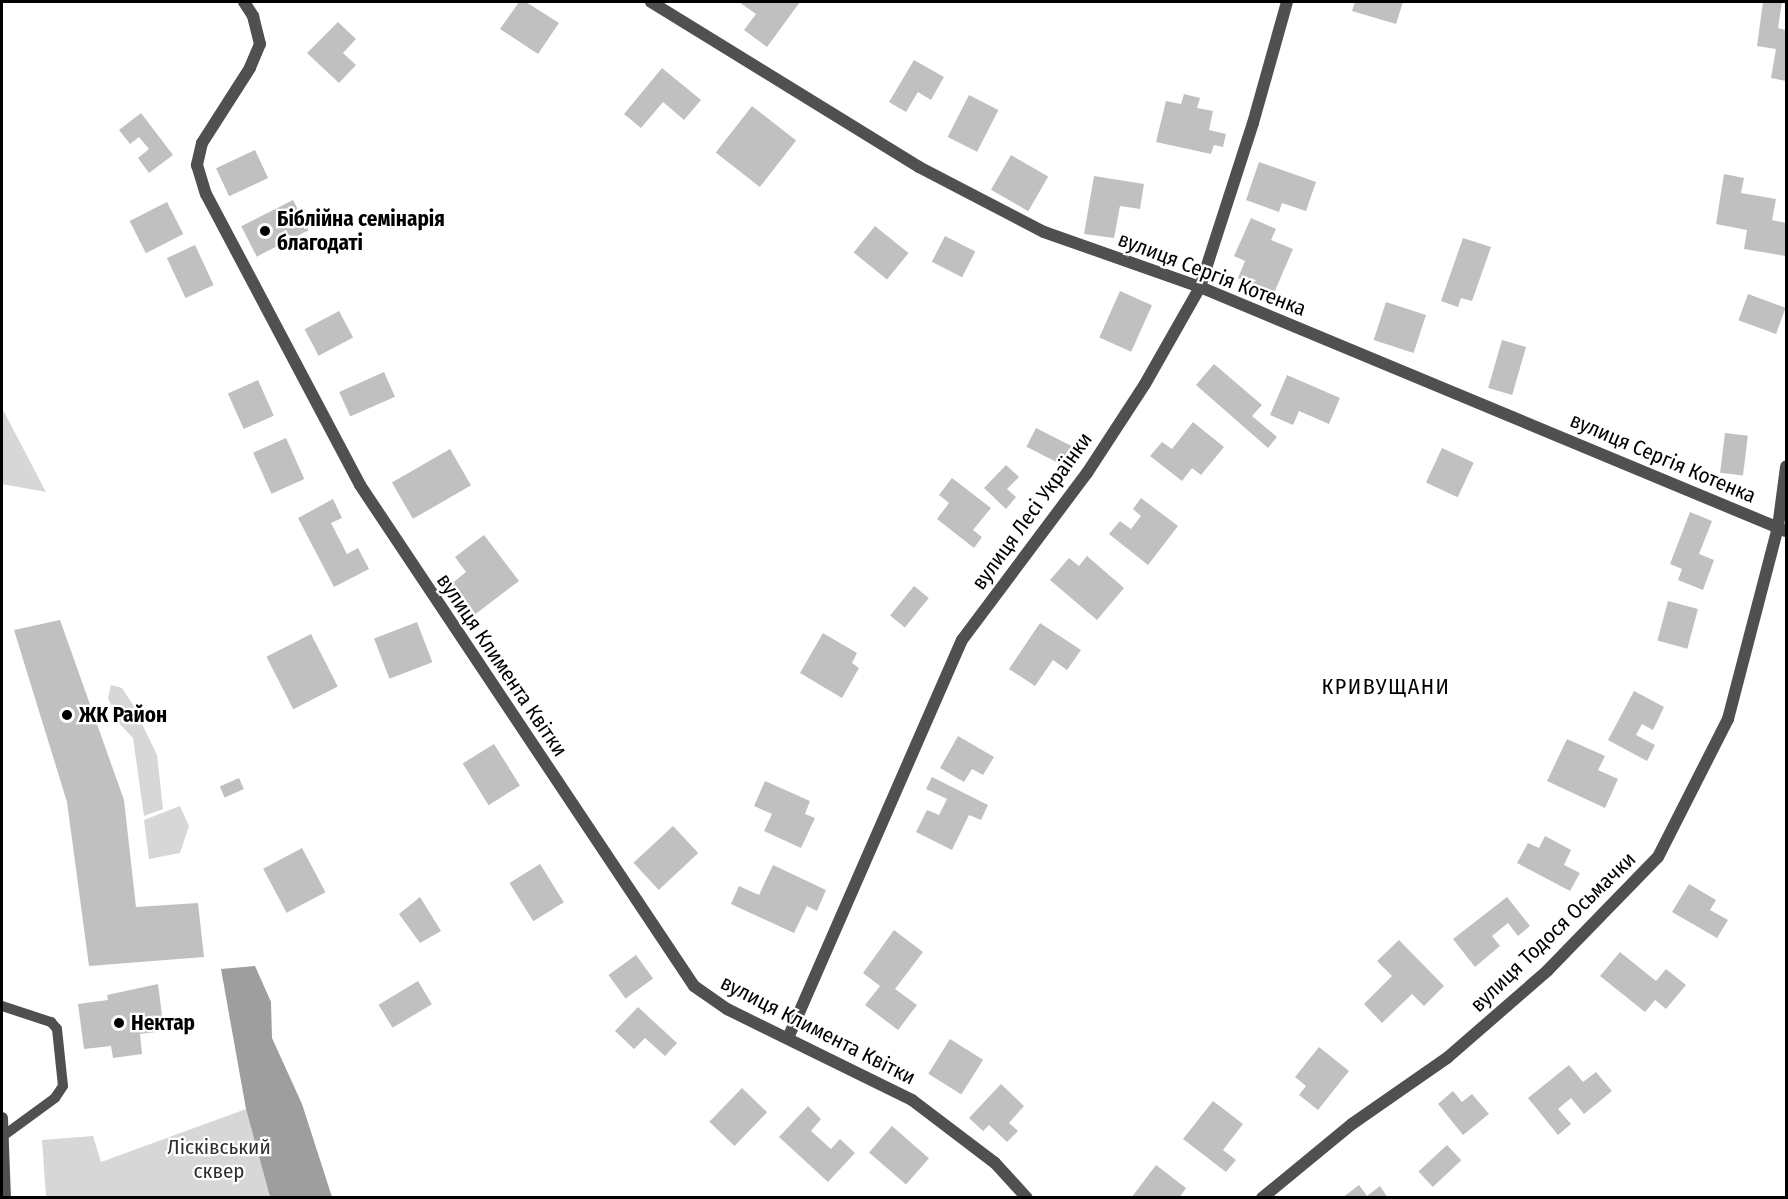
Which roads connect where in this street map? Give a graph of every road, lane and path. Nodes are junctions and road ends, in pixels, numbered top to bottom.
1 (244, 2) edge
2 (651, 2) edge
3 (1287, 2) edge
4 (1200, 287) junction
5 (1786, 467) edge
6 (1782, 529) edge
7 (2, 1006) edge
8 (788, 1038) junction
9 (2, 1118) edge
10 (3, 1136) edge
11 (5, 1197) edge
12 (1028, 1197) edge
13 (1262, 1197) edge

1 - 8 street, вулиця Климента Квітки
2 - 4 street, вулиця Сергія Котенка
3 - 4 street, вулиця Лесі Українки
4 - 6 street, вулиця Сергія Котенка
4 - 8 street, вулиця Лесі Українки
5 - 6 street, вулиця Тодося Осьмачки
6 - 13 street, вулиця Тодося Осьмачки
7 - 10 lane
8 - 12 street, вулиця Климента Квітки
9 - 10 street
10 - 11 street

